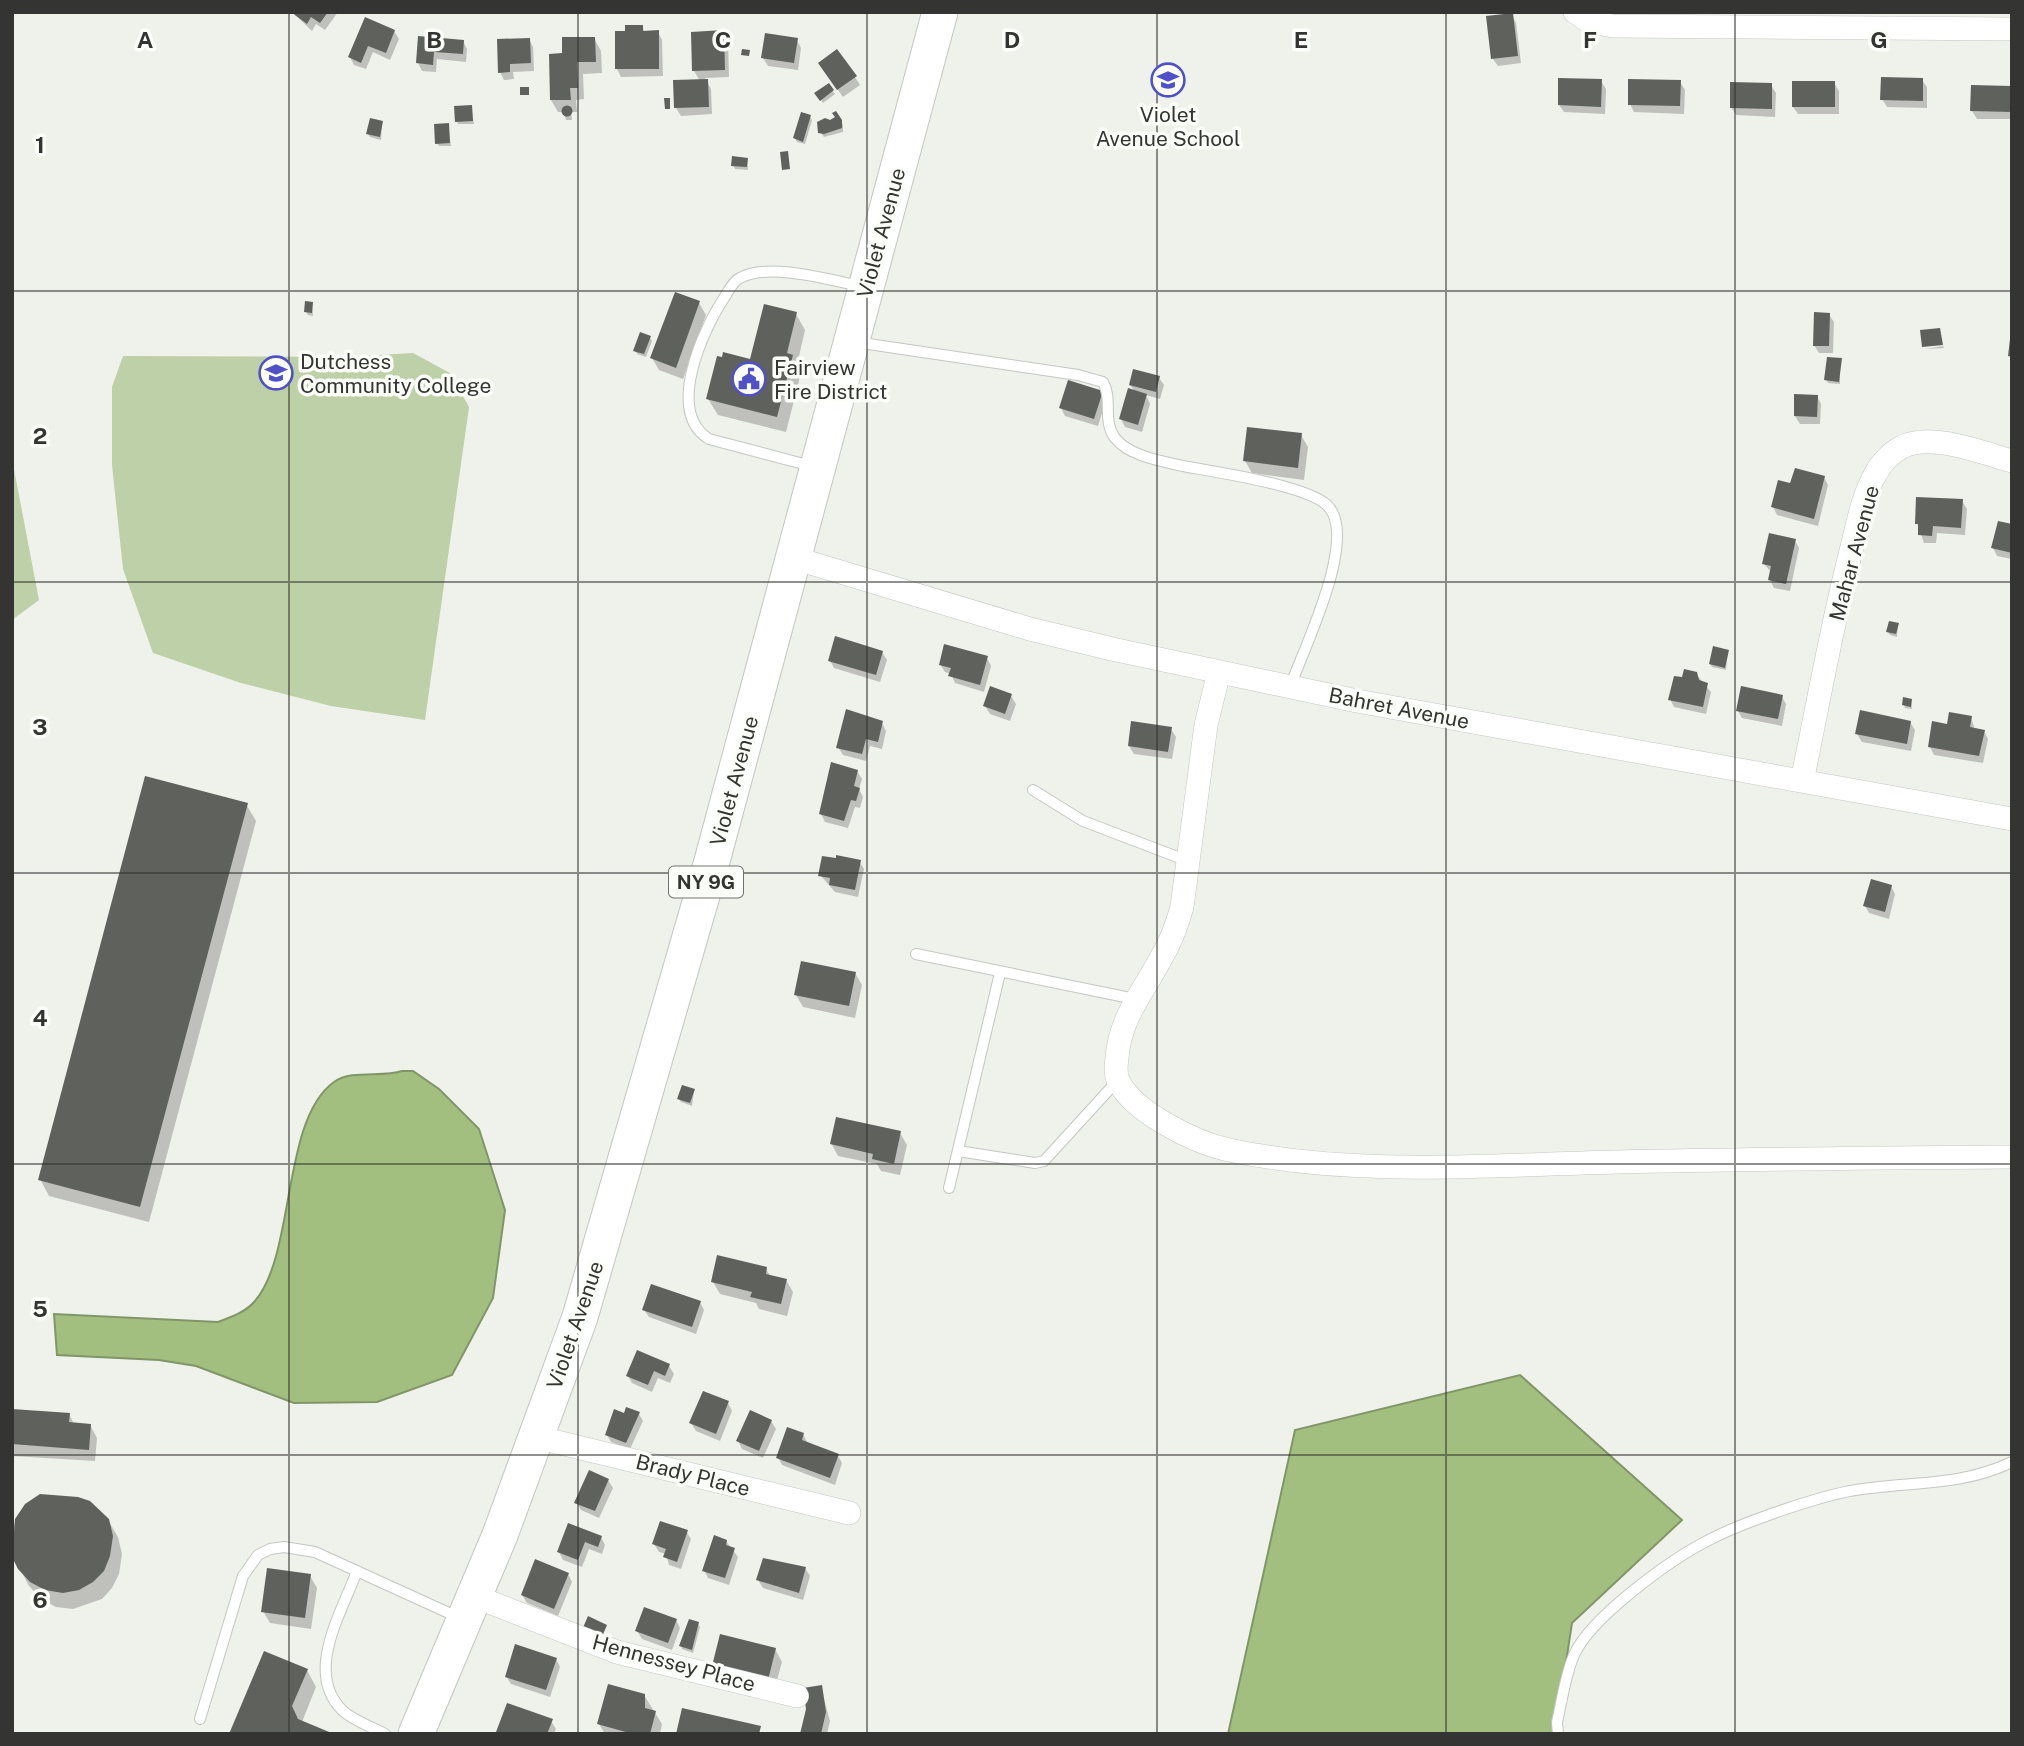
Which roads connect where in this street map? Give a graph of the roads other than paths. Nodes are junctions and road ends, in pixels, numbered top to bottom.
1 (1575, 12) edge
2 (937, 13) edge
3 (2012, 29) edge
4 (867, 287) junction
5 (852, 342) junction
6 (2012, 460) edge
7 (818, 468) junction
8 (794, 558) junction
9 (1219, 672) junction
10 (1290, 687) junction
11 (1802, 780) junction
12 (1033, 790) dead end
13 (2012, 819) edge
14 (1188, 860) junction
15 (916, 954) dead end
16 (1000, 973) junction
17 (1135, 999) junction
18 (1118, 1080) junction
19 (958, 1150) junction
20 (2012, 1157) edge
21 (949, 1188) dead end
22 (536, 1437) junction
23 (2012, 1462) edge
24 (849, 1513) dead end
25 (357, 1571) junction
26 (469, 1608) junction
27 (797, 1696) dead end
28 (200, 1719) dead end
29 (385, 1734) edge
30 (416, 1734) edge
31 (1558, 1734) edge

1 - 3 street
2 - 4 main road, Violet Avenue / NY 9G
4 - 5 main road, Violet Avenue / NY 9G
4 - 7 lane
5 - 7 main road, Violet Avenue / NY 9G
5 - 10 lane
6 - 11 street, Mahar Avenue
7 - 8 main road, Violet Avenue / NY 9G
8 - 9 street, Bahret Avenue
8 - 22 main road, Violet Avenue / NY 9G
9 - 10 street, Bahret Avenue
9 - 14 street
10 - 11 street, Bahret Avenue
11 - 13 street, Bahret Avenue
12 - 14 lane
14 - 17 street
15 - 16 lane
16 - 17 lane
16 - 19 lane
17 - 18 street
18 - 19 lane
18 - 20 street
19 - 21 lane
22 - 24 street, Brady Place
22 - 26 main road, Violet Avenue / NY 9G
23 - 31 lane
25 - 26 lane
25 - 28 lane
25 - 29 lane
26 - 27 street, Hennessey Place
26 - 30 main road, Violet Avenue / NY 9G

